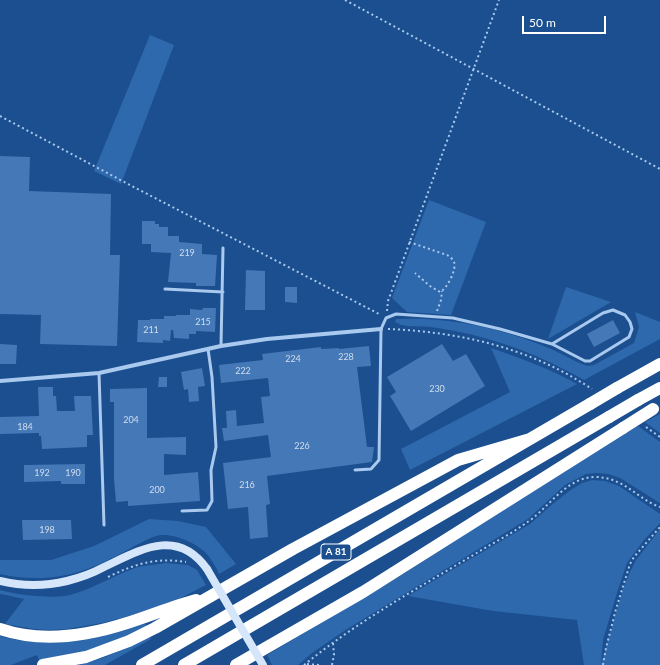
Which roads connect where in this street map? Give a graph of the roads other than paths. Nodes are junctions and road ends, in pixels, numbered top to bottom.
1 (223, 248) dead end
2 (164, 289) dead end
3 (223, 292) junction
4 (381, 329) junction
5 (552, 344) junction
6 (221, 346) junction
7 (208, 349) junction
8 (660, 364) edge
9 (99, 373) junction
10 (0, 381) edge
11 (660, 388) edge
12 (657, 407) edge
13 (530, 439) junction
14 (355, 470) dead end
15 (182, 511) dead end
16 (104, 525) dead end
17 (0, 580) edge
18 (214, 595) junction
19 (0, 629) edge
20 (43, 665) edge
21 (142, 665) edge
22 (184, 665) edge
23 (236, 665) edge
24 (263, 665) edge

1 - 3 lane
2 - 3 lane
3 - 6 lane
4 - 5 lane
4 - 6 street
4 - 14 lane
5 - 5 lane
6 - 7 street
7 - 9 street
7 - 15 lane
8 - 13 highway, A 81, bridge
9 - 10 street
9 - 16 lane
11 - 22 highway, A 81, bridge
12 - 23 highway, bridge
13 - 18 highway
13 - 21 highway, A 81
17 - 24 street, bridge
18 - 19 highway
18 - 20 highway

